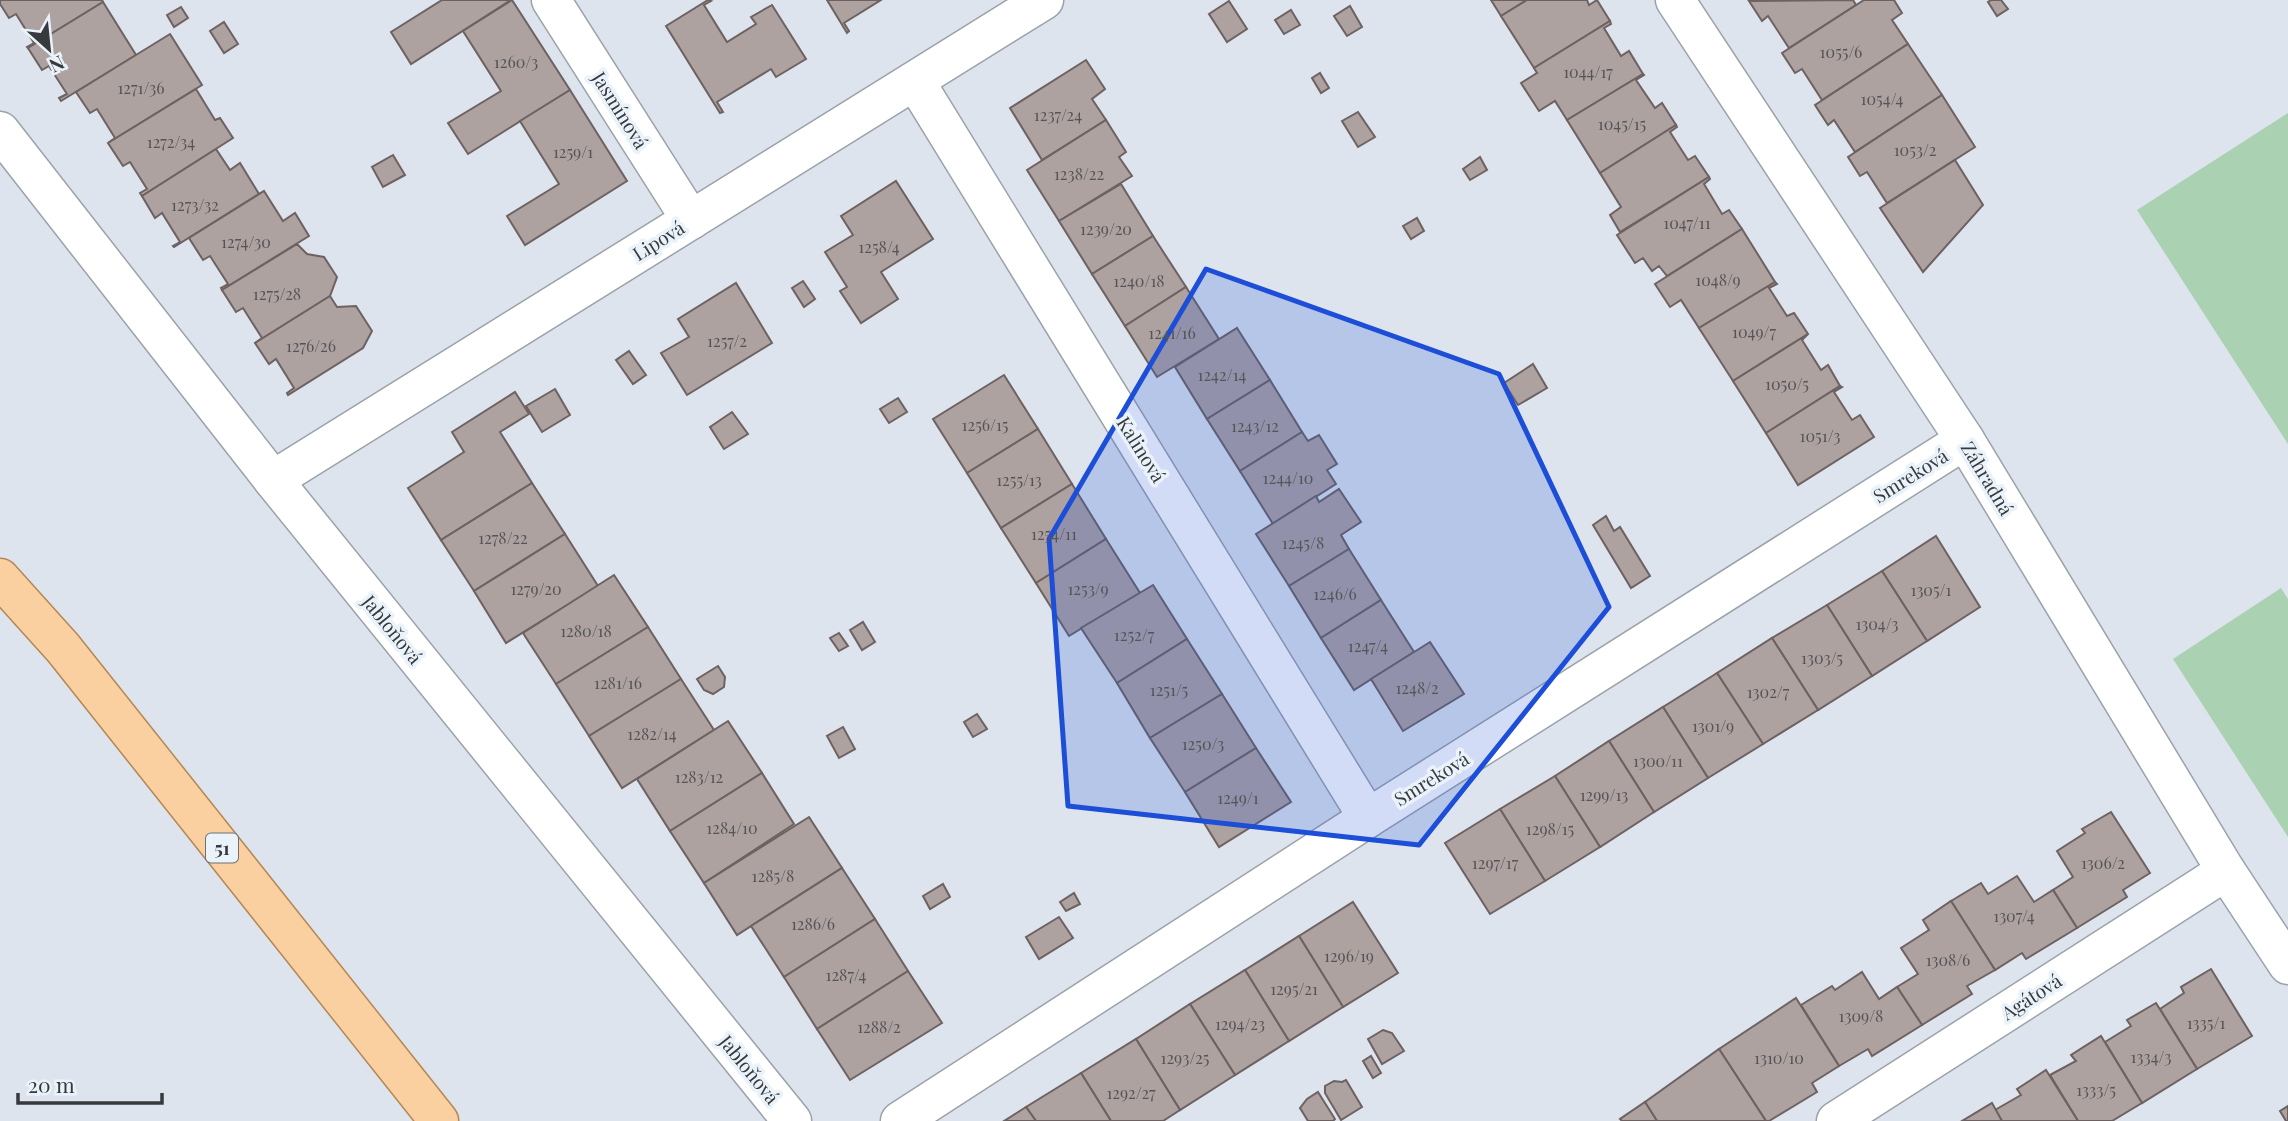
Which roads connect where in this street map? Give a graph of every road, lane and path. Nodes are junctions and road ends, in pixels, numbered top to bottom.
1 (551, 0) edge
2 (1044, 0) edge
3 (1675, 0) edge
4 (915, 81) junction
5 (0, 131) edge
6 (691, 220) junction
7 (1965, 440) junction
8 (273, 480) junction
9 (0, 578) edge
10 (1368, 818) junction
11 (2226, 871) junction
12 (2288, 965) edge
13 (439, 1121) edge
14 (792, 1121) edge
15 (900, 1121) edge
16 (1836, 1121) edge

1 - 6 street, Jasmínová
2 - 4 street, Lipová
3 - 7 street, Záhradná
4 - 6 street, Lipová
4 - 10 street, Kalinová
5 - 8 street, Jabloňová
6 - 8 street, Lipová
7 - 10 street, Smreková
7 - 11 street, Záhradná
8 - 14 street, Jabloňová
9 - 13 main road, 51
10 - 15 street, Smreková
11 - 12 street, Záhradná
11 - 16 street, Agátová

